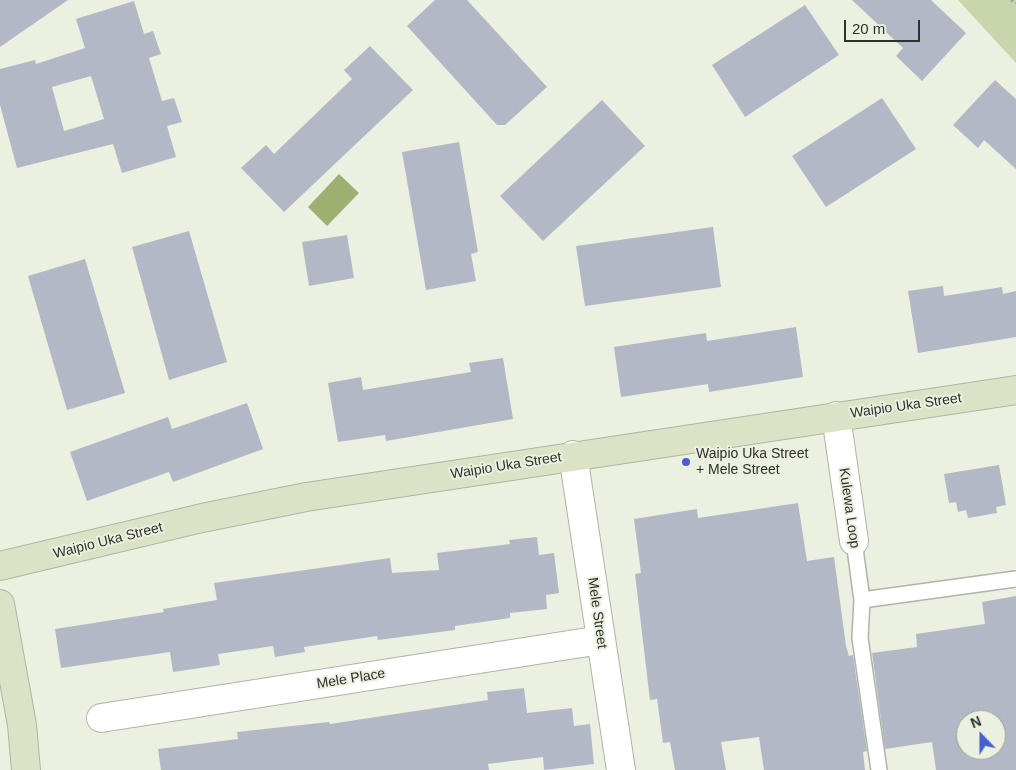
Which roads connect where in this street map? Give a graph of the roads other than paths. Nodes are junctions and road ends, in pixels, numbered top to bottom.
1 (1016, 390) edge
2 (836, 416) junction
3 (573, 456) junction
4 (854, 541) joint
5 (0, 566) edge
6 (1016, 579) edge
7 (862, 600) junction
8 (0, 604) edge
9 (601, 640) junction
10 (101, 718) dead end
11 (26, 770) edge
12 (621, 770) edge
13 (879, 770) edge

1 - 2 street, Waipio Uka Street
2 - 3 street, Waipio Uka Street
2 - 4 street, Kulewa Loop
3 - 5 street, Waipio Uka Street
3 - 9 street, Mele Street
4 - 7 lane, Kulewa Loop
6 - 7 lane
7 - 13 lane, Kulewa Loop
8 - 11 street
9 - 10 street, Mele Place
9 - 12 street, Mele Street

